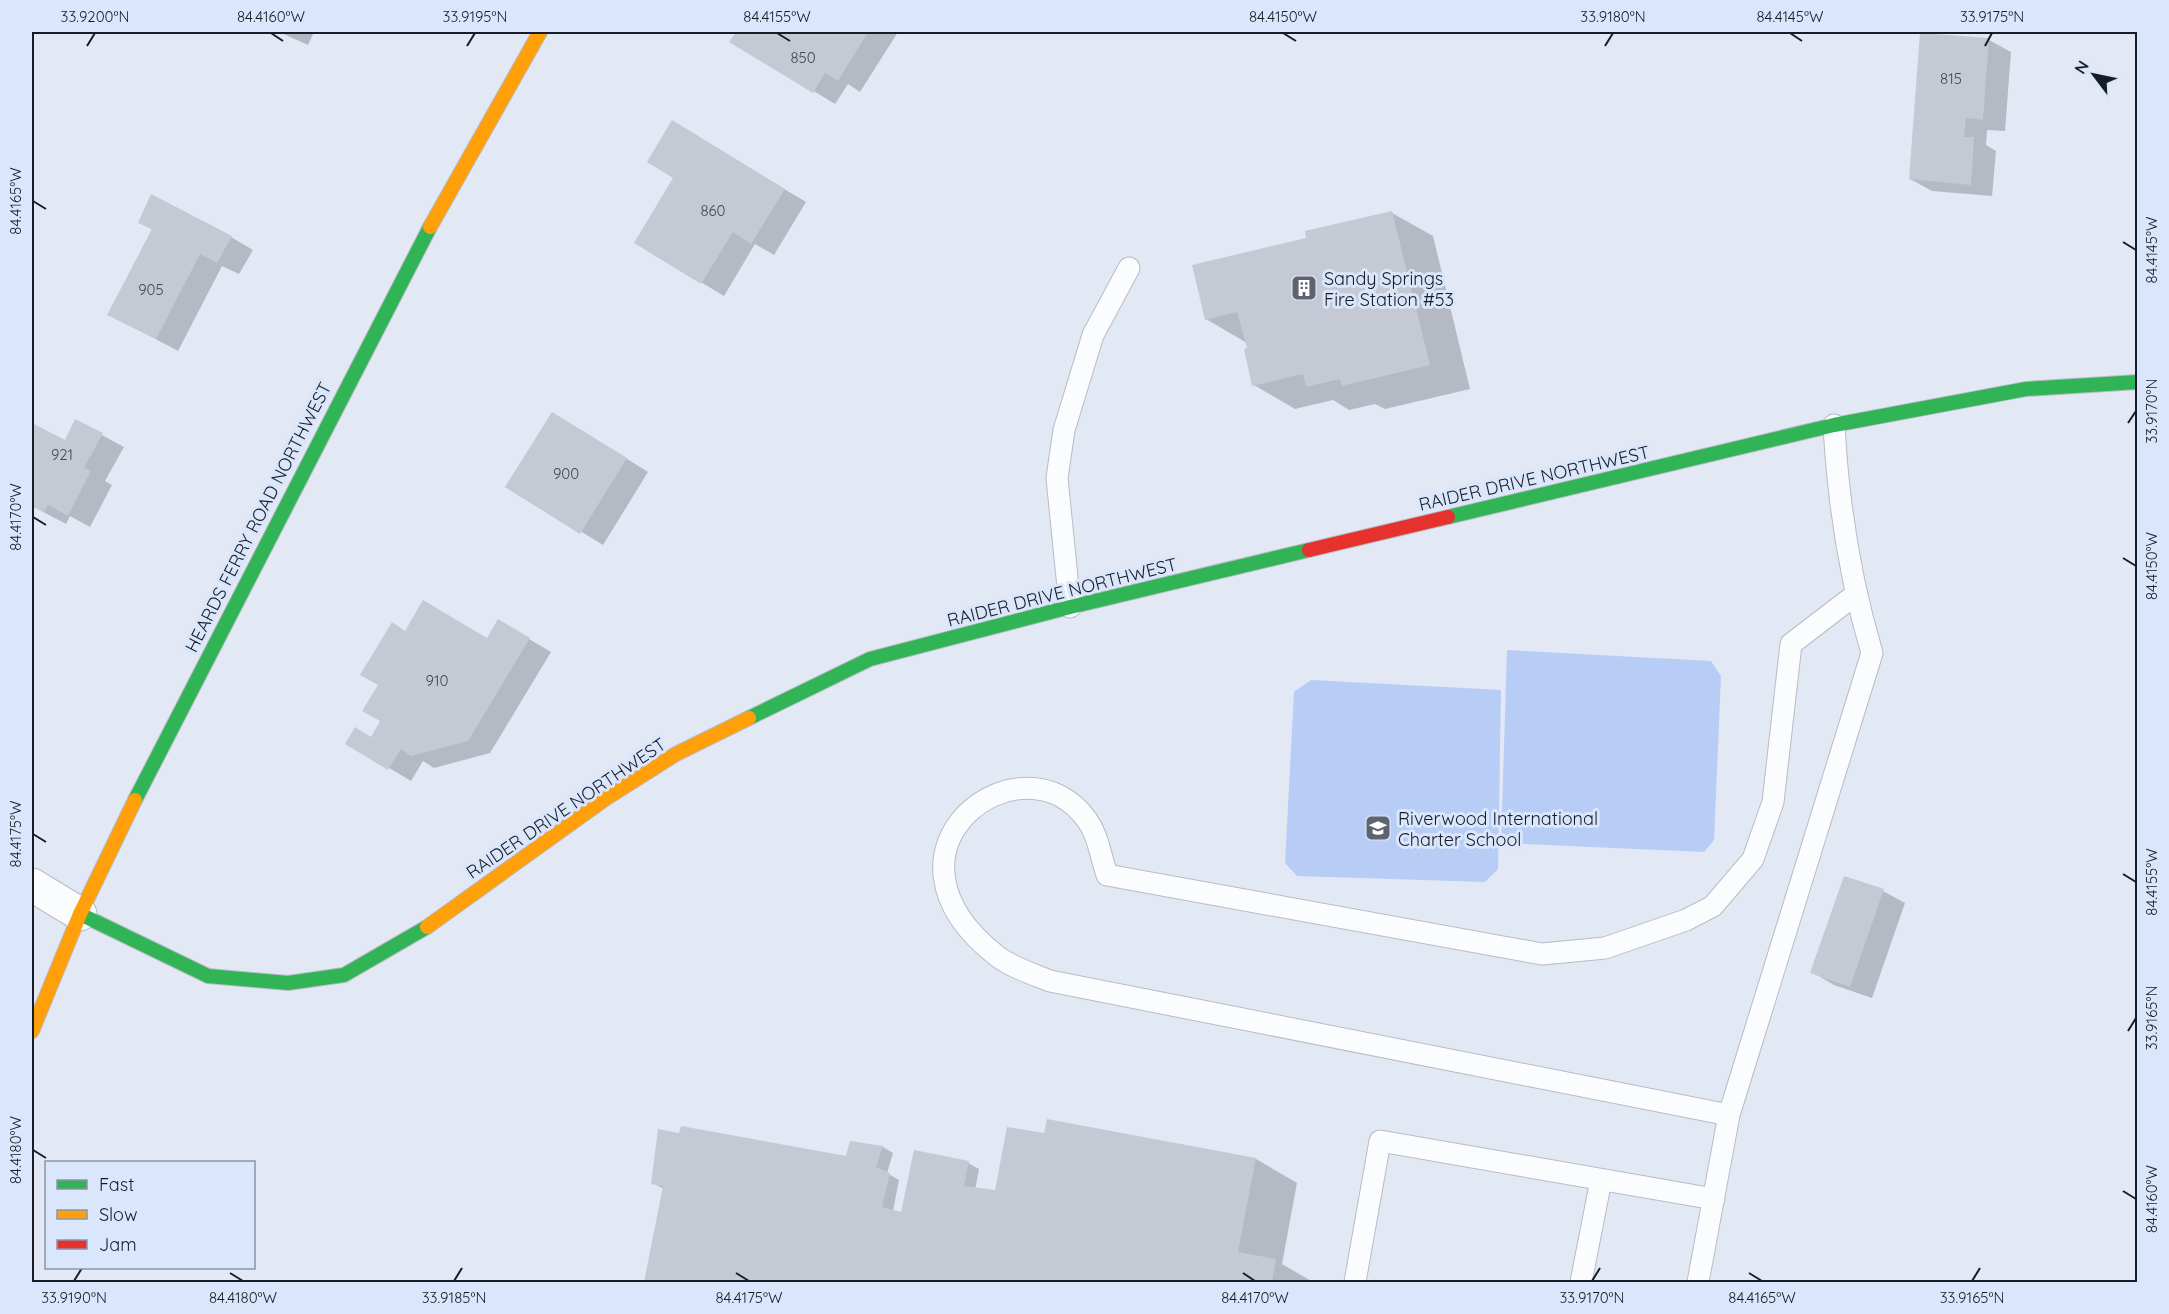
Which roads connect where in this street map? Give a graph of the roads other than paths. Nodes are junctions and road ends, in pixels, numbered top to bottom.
1 (540, 32) edge
2 (1129, 268) dead end
3 (2138, 382) edge
4 (1834, 425) junction
5 (1855, 595) junction
6 (1070, 607) junction
7 (32, 885) edge
8 (80, 914) junction
9 (32, 1031) edge
10 (1729, 1115) junction
11 (1601, 1180) junction
12 (1714, 1199) junction
13 (1355, 1282) edge
14 (1581, 1282) edge
15 (1698, 1282) edge

1 - 8 street, HEARDS FERRY ROAD NORTHWEST
2 - 6 lane
3 - 4 street, RAIDER DRIVE NORTHWEST
4 - 5 lane
4 - 6 street, RAIDER DRIVE NORTHWEST
5 - 10 lane
5 - 10 lane
6 - 8 street, RAIDER DRIVE NORTHWEST
7 - 8 street
8 - 9 street, HEARDS FERRY ROAD NORTHWEST
10 - 12 lane
11 - 12 lane
11 - 13 lane
11 - 14 lane
12 - 15 lane

